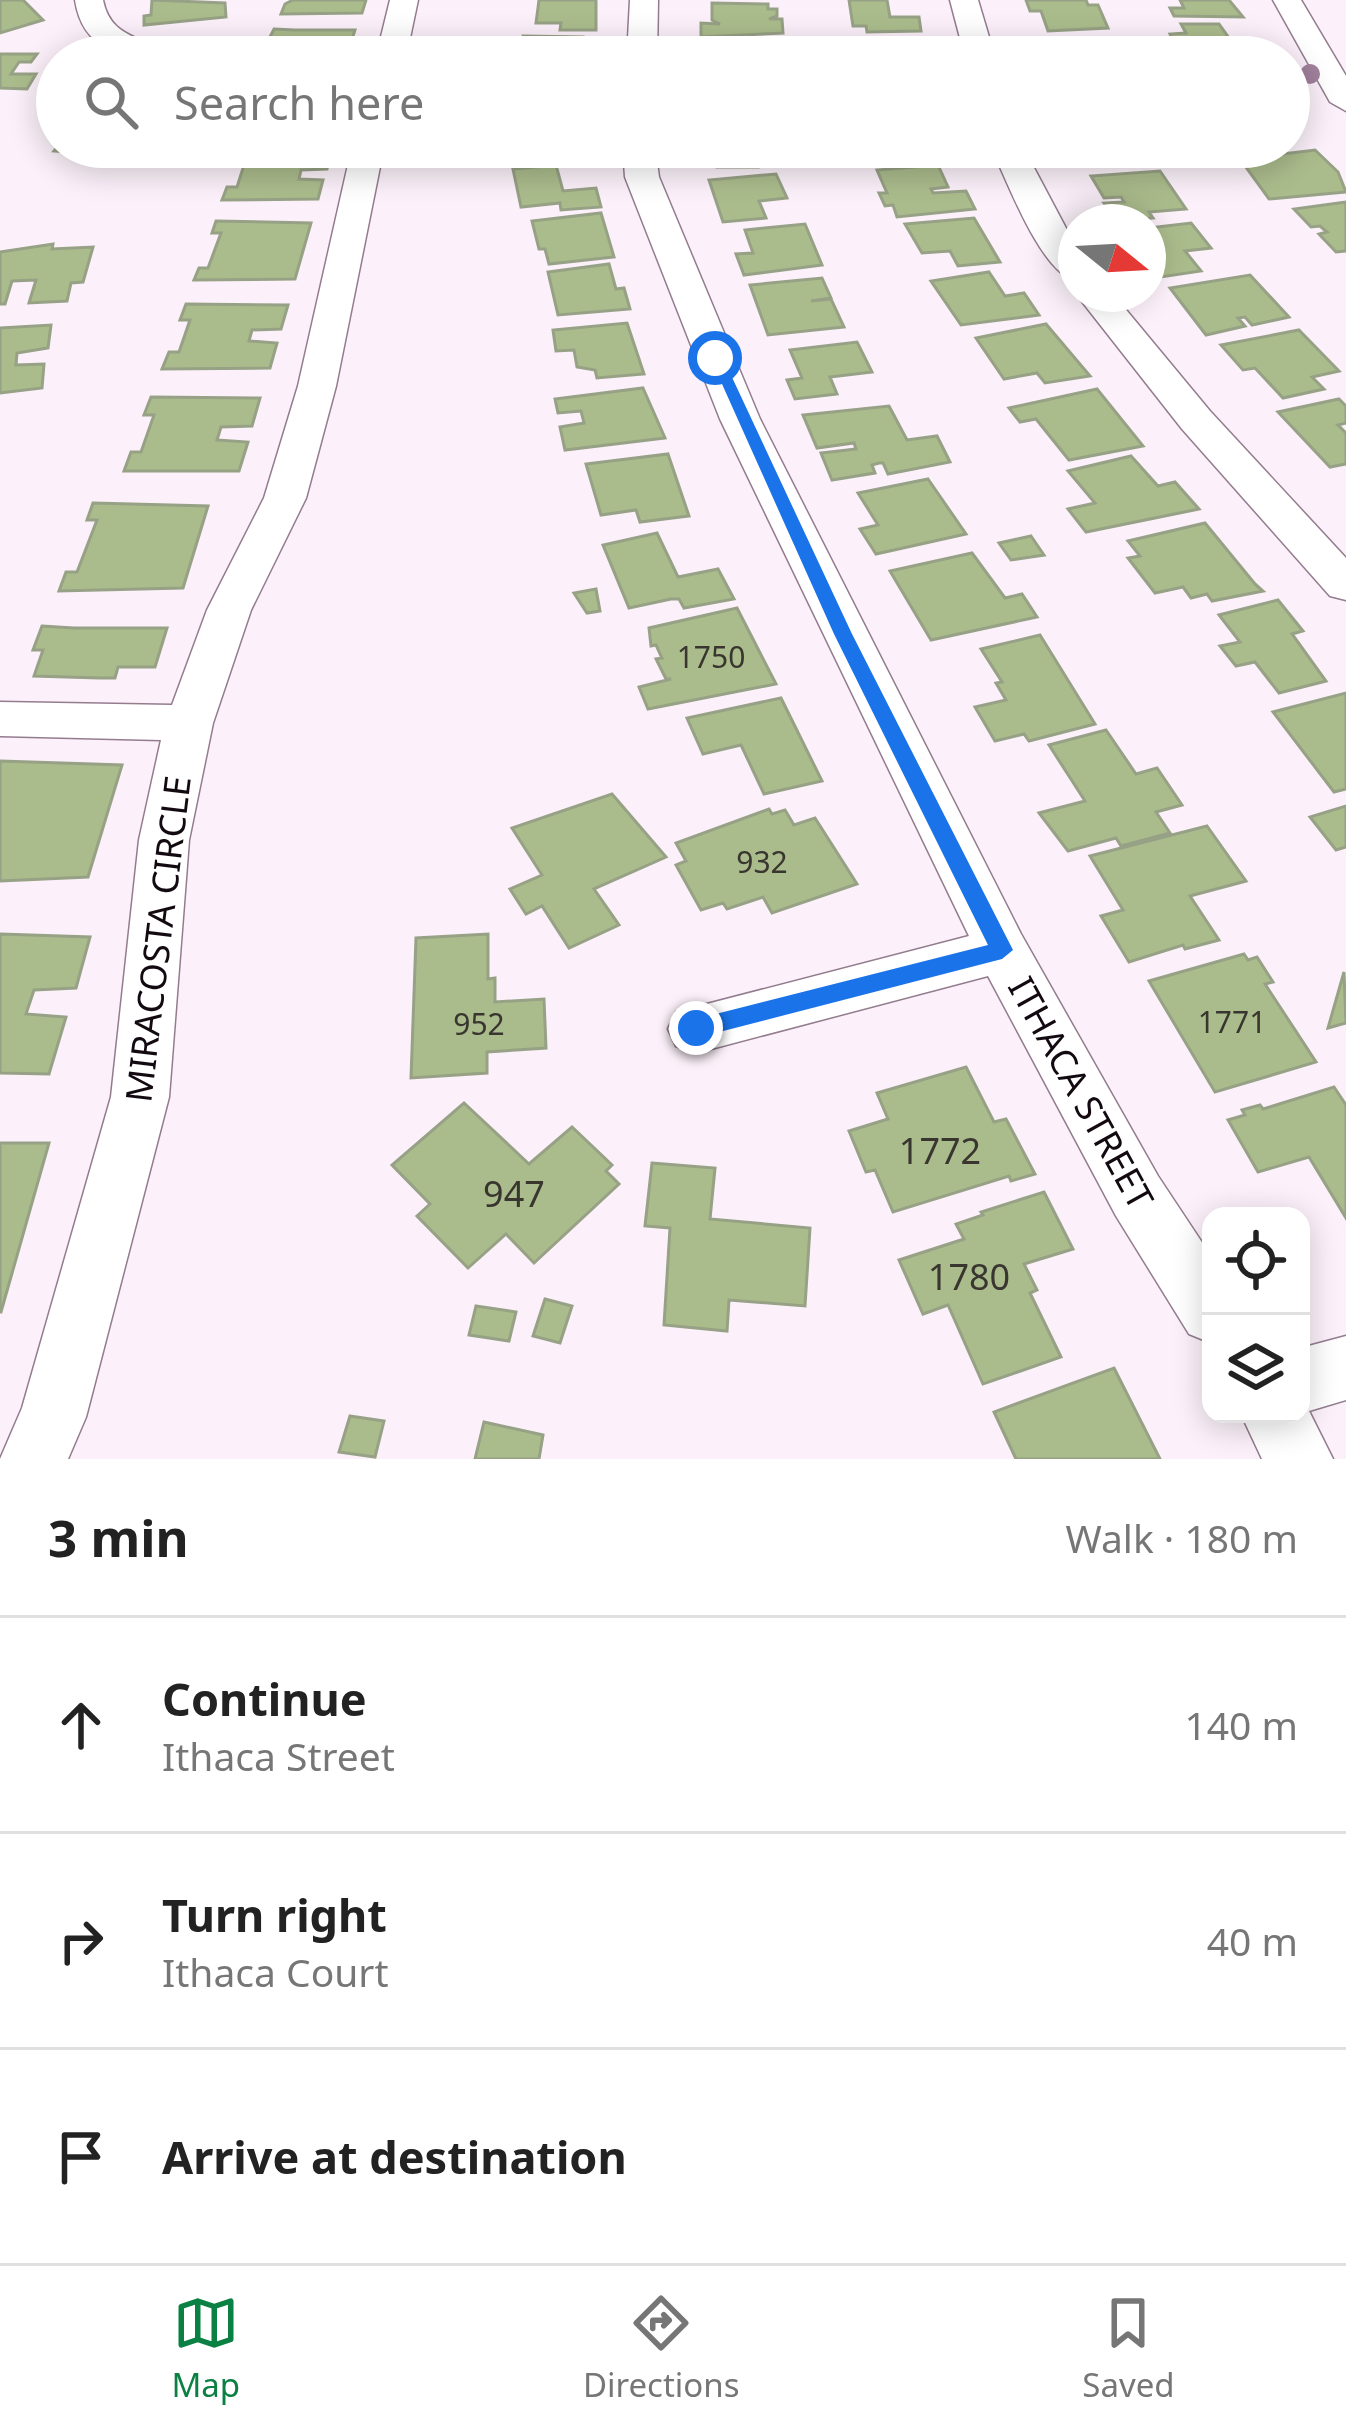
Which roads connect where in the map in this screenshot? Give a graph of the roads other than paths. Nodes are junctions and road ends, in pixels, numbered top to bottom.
1 (89, 0) edge
2 (404, 0) edge
3 (644, 0) edge
4 (964, 0) edge
5 (1287, 0) edge
6 (108, 36) edge
7 (396, 36) edge
8 (643, 36) edge
9 (974, 36) edge
10 (1308, 36) edge
11 (1310, 40) edge
12 (1346, 102) edge
13 (364, 168) edge
14 (641, 168) edge
15 (1018, 168) edge
16 (1058, 248) edge
17 (1109, 312) edge
18 (1346, 585) edge
19 (0, 719) edge
20 (189, 723) junction
21 (1002, 950) junction
22 (696, 1028) dead end
23 (1202, 1298) edge
24 (1346, 1368) edge
25 (1310, 1379) edge
26 (1279, 1423) edge
27 (33, 1459) edge
28 (1299, 1459) edge

1 - 6 street
2 - 7 street
3 - 8 street
4 - 9 street
5 - 10 street
11 - 12 street
13 - 20 street, MIRACOSTA CIRCLE
14 - 21 street, ITHACA STREET
15 - 16 street
17 - 18 street
19 - 20 street
20 - 27 street, MIRACOSTA CIRCLE
21 - 22 street
21 - 23 street, ITHACA STREET
24 - 25 street
26 - 28 street

